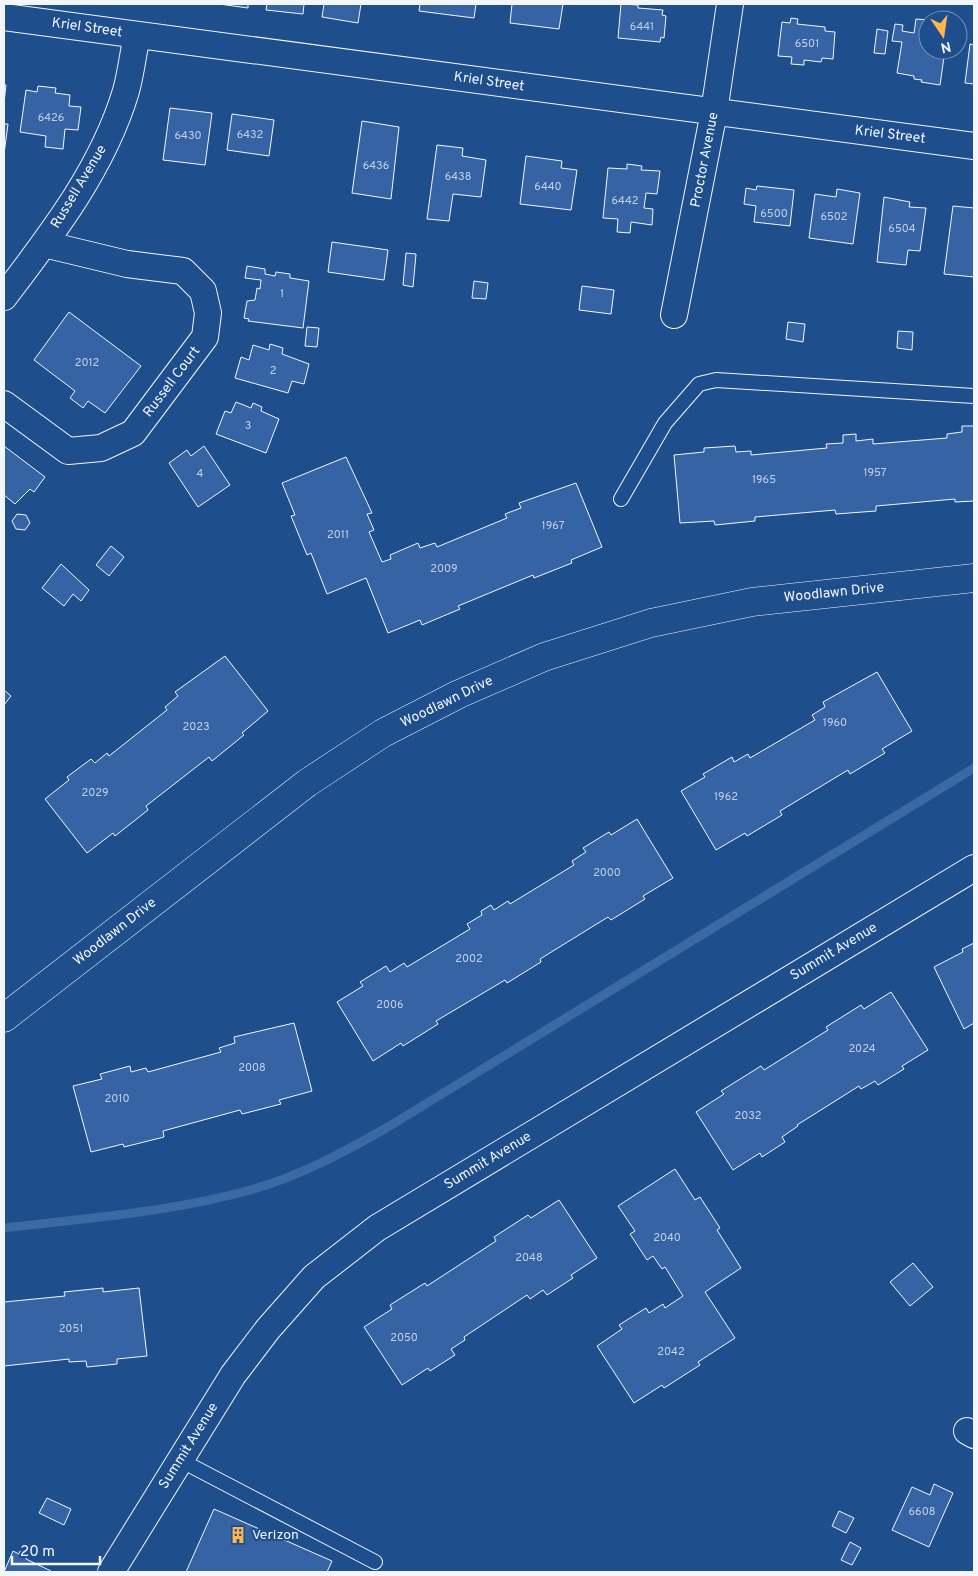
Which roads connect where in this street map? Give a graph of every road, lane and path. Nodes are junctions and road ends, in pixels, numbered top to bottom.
1 (730, 4) edge
2 (4, 17) edge
3 (137, 35) junction
4 (714, 112) junction
5 (974, 146) edge
6 (44, 244) junction
7 (4, 297) edge
8 (674, 315) dead end
9 (974, 396) edge
10 (4, 404) edge
11 (621, 499) dead end
12 (974, 578) edge
13 (974, 868) edge
14 (4, 1018) edge
15 (180, 1460) junction
16 (375, 1562) dead end
17 (111, 1572) edge

1 - 4 street, Proctor Avenue
2 - 3 street, Kriel Street
3 - 4 street, Kriel Street
3 - 6 street, Russell Avenue
4 - 5 street, Kriel Street
4 - 8 street, Proctor Avenue
6 - 7 street, Russell Avenue
6 - 10 street, Russell Court
9 - 11 lane
12 - 14 main road, Woodlawn Drive
13 - 15 street, Summit Avenue
15 - 16 lane
15 - 17 street, Summit Avenue

